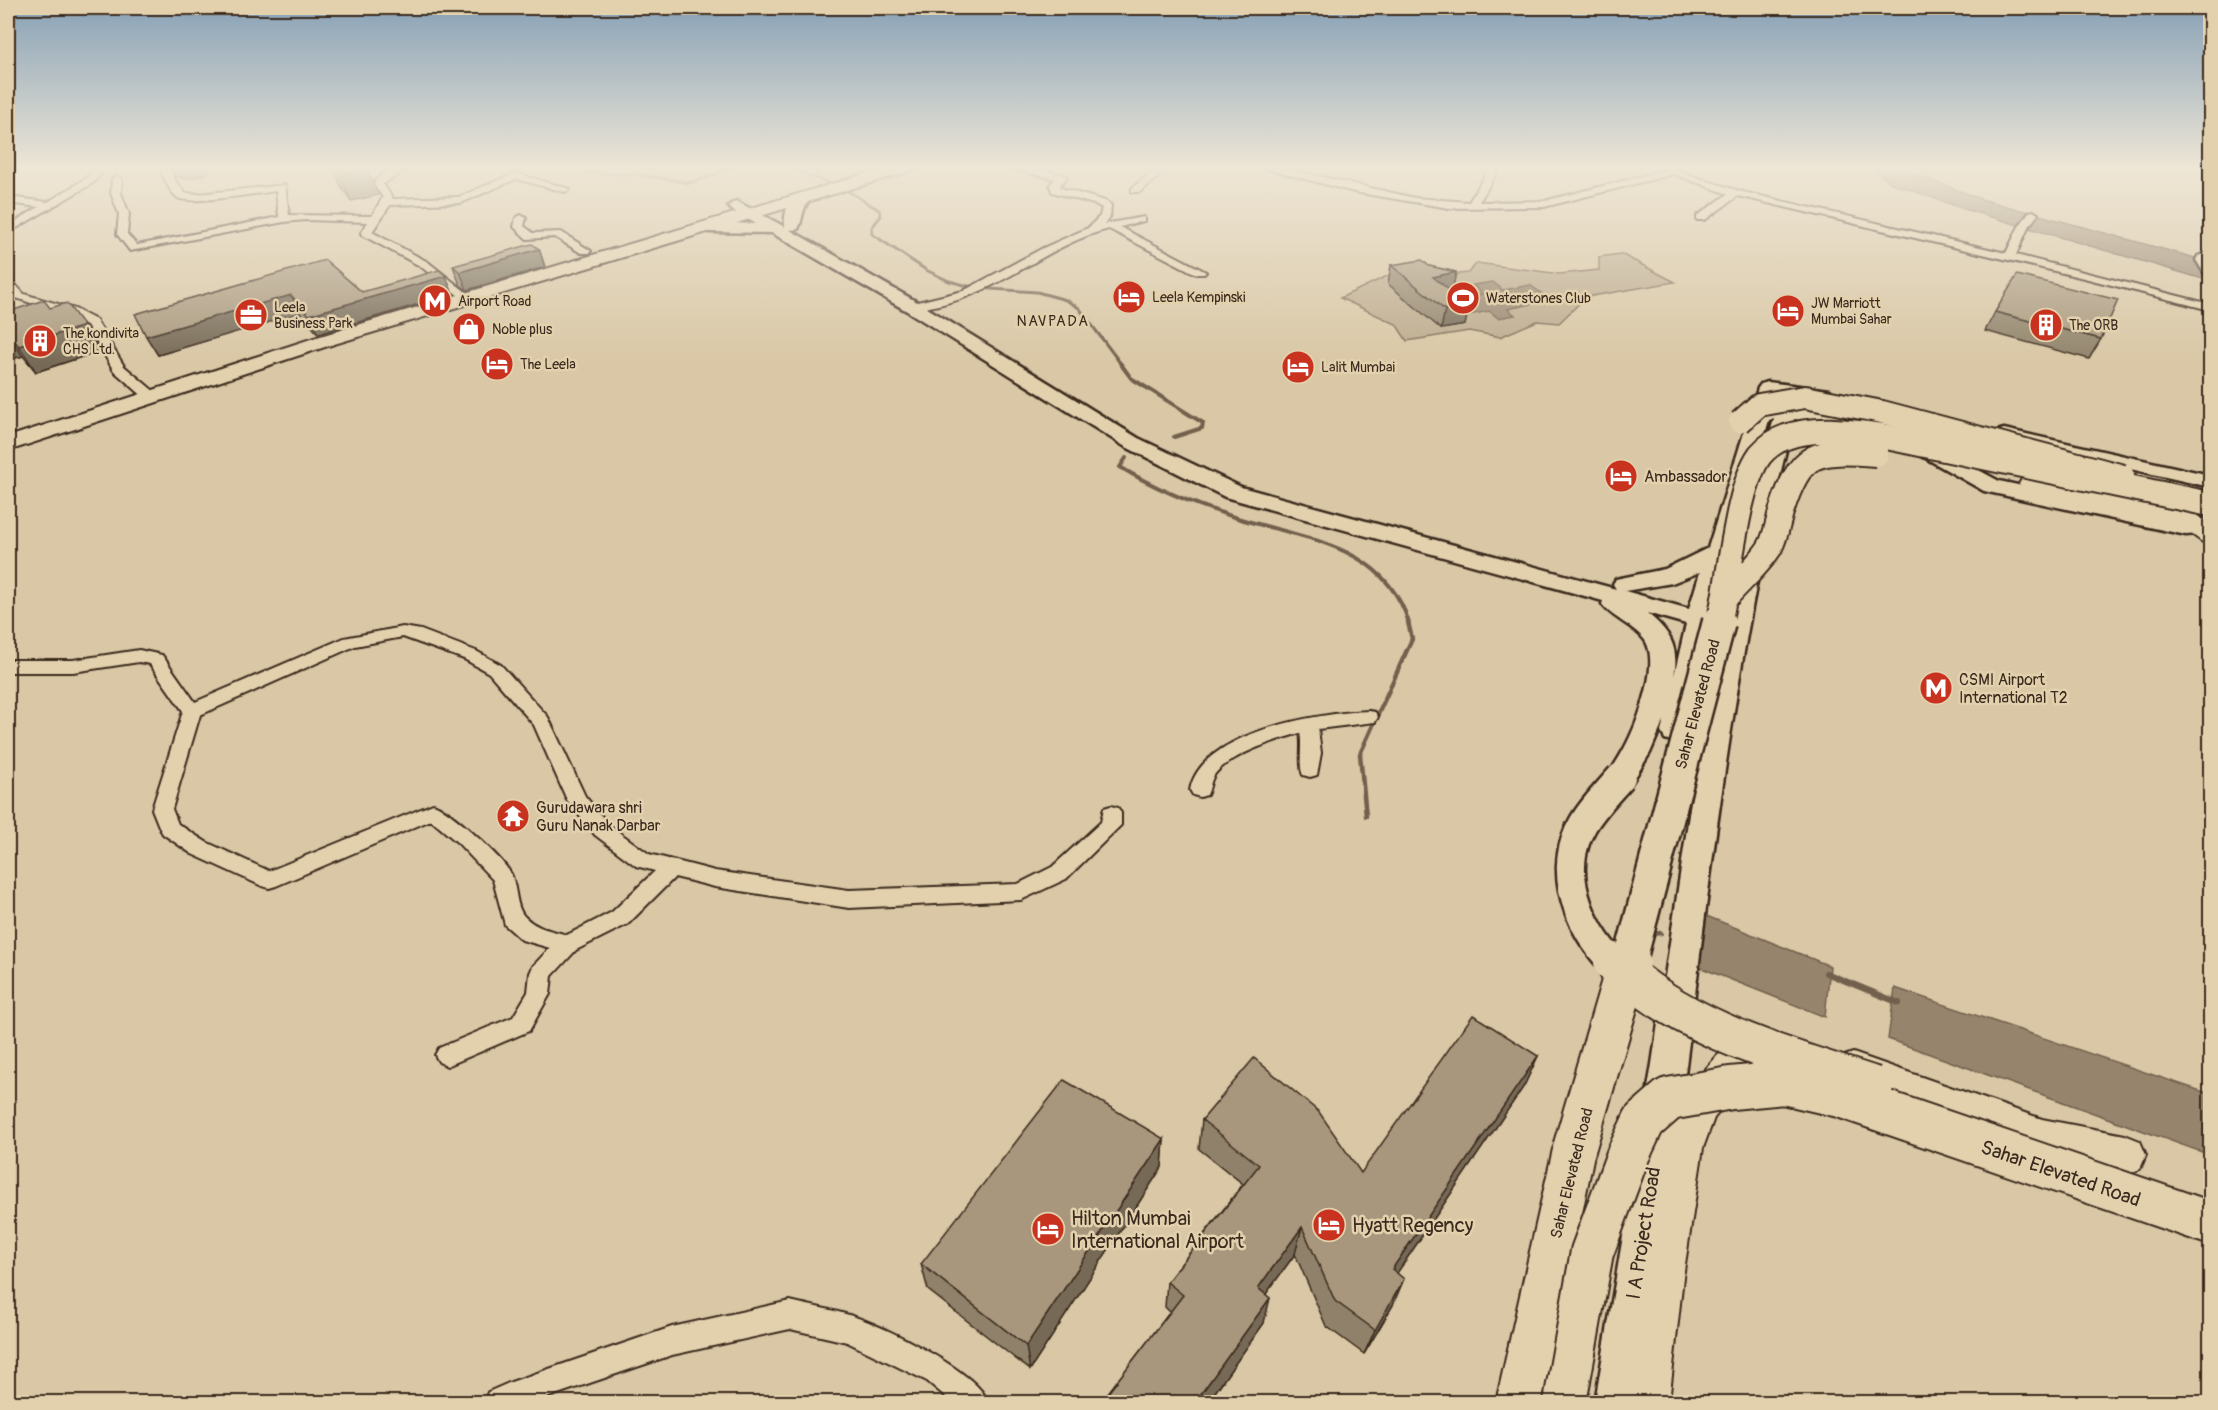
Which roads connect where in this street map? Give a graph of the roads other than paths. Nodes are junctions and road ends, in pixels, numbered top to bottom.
1 (122, 232) edge
2 (215, 232) edge
3 (367, 232) edge
4 (525, 232) edge
5 (659, 232) edge
6 (691, 232) edge
7 (792, 232) edge
8 (1088, 232) edge
9 (1122, 232) edge
10 (1902, 232) edge
11 (2021, 232) edge
12 (585, 251) junction
13 (2010, 257) junction
14 (1200, 272) dead end
15 (8, 283) edge
16 (461, 294) junction
17 (920, 306) junction
18 (2211, 307) edge
19 (145, 390) junction
20 (1778, 402) junction
21 (8, 427) edge
22 (8, 444) edge
23 (2211, 481) edge
24 (2211, 499) edge
25 (1733, 502) junction
26 (2208, 523) edge
27 (1719, 551) junction
28 (1577, 587) junction
29 (1630, 594) junction
30 (1721, 613) junction
31 (1692, 654) junction
32 (8, 666) edge
33 (192, 711) junction
34 (1369, 717) dead end
35 (1307, 724) junction
36 (1310, 770) dead end
37 (1200, 790) dead end
38 (1111, 813) dead end
39 (672, 867) junction
40 (568, 944) junction
41 (447, 1055) dead end
42 (2125, 1155) dead end
43 (2211, 1223) edge
44 (498, 1402) edge
45 (974, 1402) edge
46 (1497, 1402) edge
47 (1520, 1402) edge
48 (1565, 1402) edge
49 (1617, 1402) edge
50 (1645, 1402) edge

1 - 2 street
3 - 16 street
4 - 12 street
5 - 12 main road
6 - 16 main road
7 - 17 main road
8 - 17 street
9 - 14 street
10 - 13 street
11 - 13 street
12 - 16 main road
13 - 18 street
15 - 19 street
16 - 19 main road
17 - 28 main road
17 - 29 main road
19 - 21 main road
19 - 22 main road
20 - 23 main road
20 - 25 main road
20 - 26 main road
20 - 30 main road
24 - 25 main road, bridge
25 - 27 main road
26 - 30 main road, bridge
26 - 30 main road, Sahar Elevated Road, bridge
27 - 29 main road
27 - 30 main road
28 - 29 main road
28 - 43 main road, bridge
29 - 30 main road
29 - 31 main road
30 - 31 main road
30 - 47 main road, Sahar Elevated Road, bridge
30 - 49 main road, I A Project Road
31 - 46 main road
32 - 33 street
33 - 39 street
33 - 40 street
34 - 35 street
35 - 36 street
35 - 37 street
38 - 39 street
39 - 40 street
40 - 41 street
42 - 50 main road
43 - 48 main road, Sahar Elevated Road, bridge
44 - 45 street

